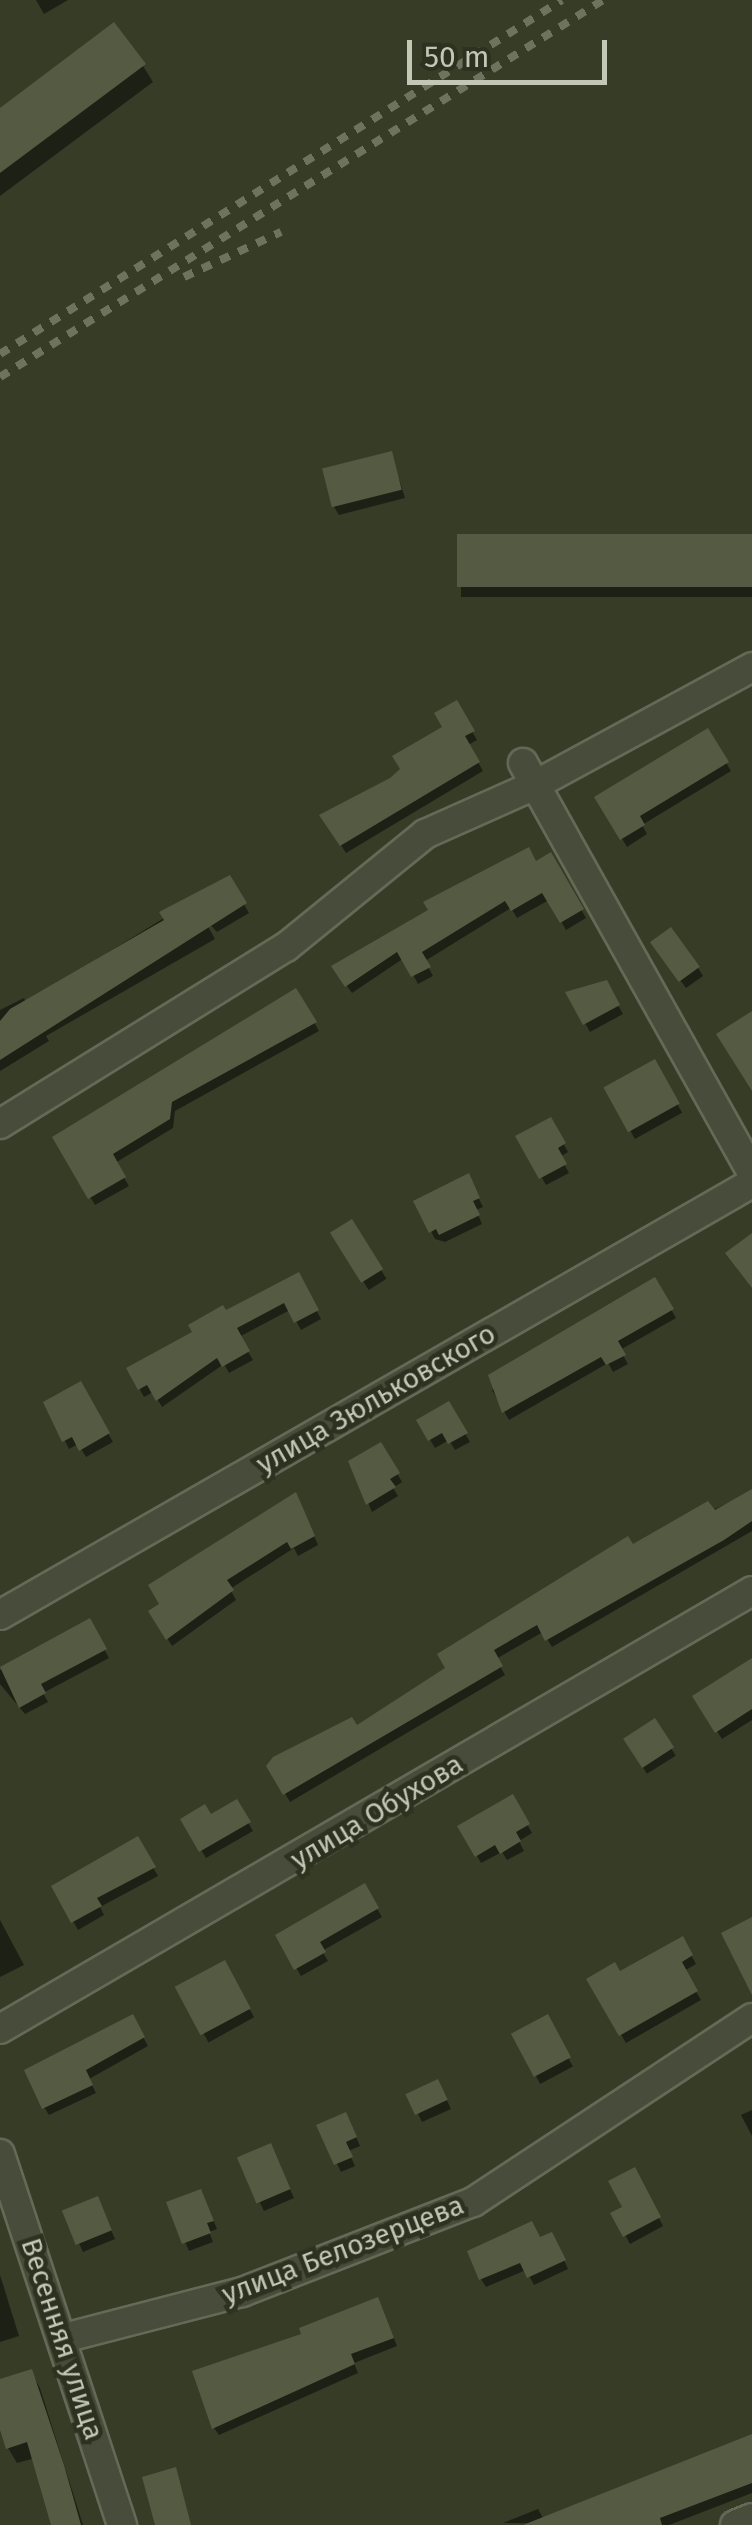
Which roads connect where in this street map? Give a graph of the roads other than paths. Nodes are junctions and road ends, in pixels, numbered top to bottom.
1 (752, 667) edge
2 (529, 774) junction
3 (0, 1124) edge
4 (752, 1173) edge
5 (752, 1183) edge
6 (752, 1591) edge
7 (0, 1614) edge
8 (752, 2018) edge
9 (0, 2029) edge
10 (0, 2154) edge
11 (64, 2338) junction
12 (752, 2518) edge
13 (122, 2525) edge
14 (735, 2525) edge

1 - 2 street
2 - 3 street
2 - 4 street
5 - 7 street, улица Зюльковского
6 - 9 street, улица Обухова
8 - 11 street, улица Белозерцева
10 - 11 street, Весенняя улица
11 - 13 street, Весенняя улица
12 - 14 street

